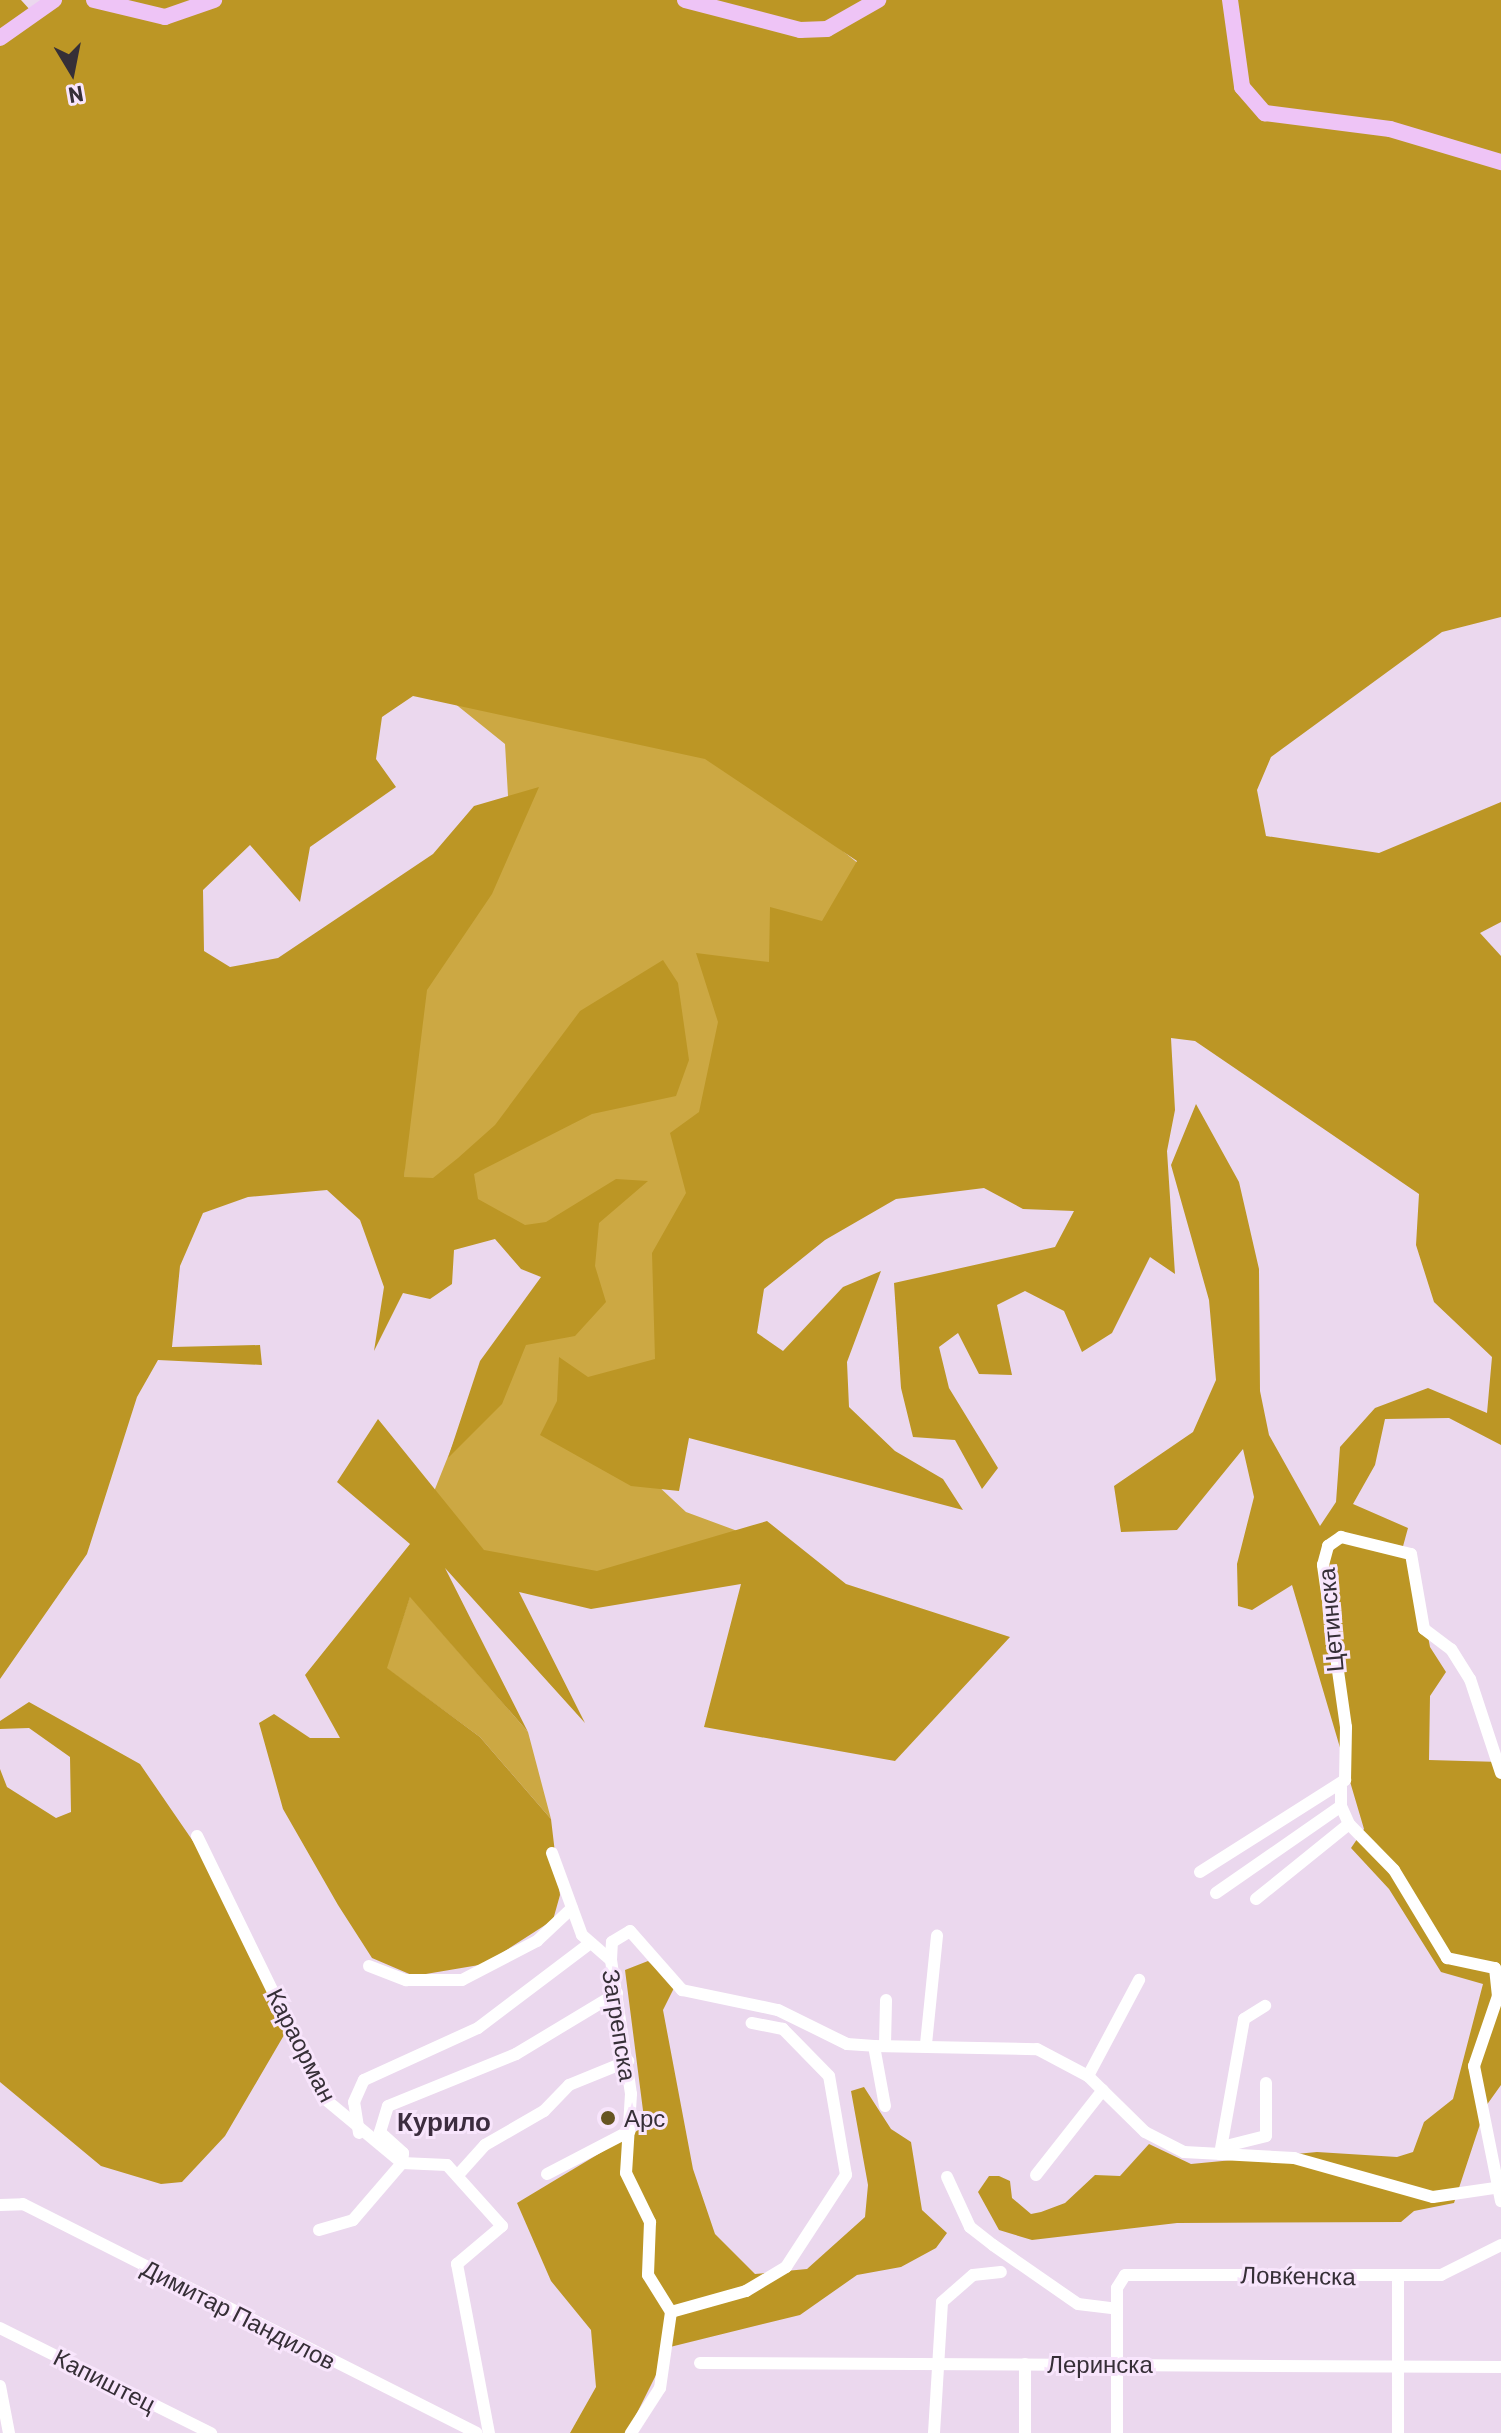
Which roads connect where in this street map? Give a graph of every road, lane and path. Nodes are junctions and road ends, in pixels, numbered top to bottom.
1 (54, 0) edge
2 (94, 0) edge
3 (214, 0) edge
4 (685, 0) edge
5 (878, 0) edge
6 (1230, 0) edge
7 (0, 38) edge
8 (1501, 162) edge
9 (1501, 1773) edge
10 (1341, 1787) junction
11 (1341, 1806) junction
12 (1349, 1824) junction
13 (197, 1836) dead end
14 (552, 1853) dead end
15 (1200, 1872) dead end
16 (1216, 1893) dead end
17 (1256, 1899) dead end
18 (572, 1908) junction
19 (937, 1936) dead end
20 (589, 1944) junction
21 (611, 1960) junction
22 (369, 1966) dead end
23 (1139, 1980) dead end
24 (617, 1993) junction
25 (886, 2000) dead end
26 (1265, 2006) dead end
27 (752, 2023) dead end
28 (926, 2044) junction
29 (879, 2045) junction
30 (628, 2061) junction
31 (1088, 2076) junction
32 (1266, 2083) dead end
33 (1103, 2090) junction
34 (885, 2106) dead end
35 (630, 2131) junction
36 (359, 2133) junction
37 (1221, 2150) junction
38 (402, 2163) junction
39 (547, 2174) dead end
40 (458, 2175) junction
41 (1036, 2175) dead end
42 (947, 2177) dead end
43 (1500, 2196) edge
44 (0, 2205) edge
45 (319, 2230) dead end
46 (1501, 2245) edge
47 (1001, 2272) dead end
48 (1398, 2276) junction
49 (1116, 2309) junction
50 (671, 2312) junction
51 (0, 2328) edge
52 (935, 2362) junction
53 (700, 2363) dead end
54 (1025, 2364) junction
55 (1116, 2364) junction
56 (1398, 2365) junction
57 (1501, 2367) edge
58 (0, 2386) edge
59 (9, 2433) edge
60 (211, 2433) edge
61 (477, 2433) edge
62 (489, 2433) edge
63 (631, 2433) edge
64 (934, 2433) edge
65 (1025, 2433) edge
66 (1117, 2433) edge
67 (1398, 2433) edge

1 - 7 main road
2 - 3 main road
4 - 5 main road
6 - 8 main road
9 - 10 street, Цетинска
10 - 11 street, Цетинска
10 - 15 street
11 - 12 street, Цетинска
11 - 16 street
12 - 17 street
12 - 43 street, Цетинска
13 - 36 street, Караорман
14 - 18 street, Загрепска
18 - 20 street, Загрепска
18 - 22 street
19 - 28 street
20 - 21 street, Загрепска
20 - 36 street
21 - 24 street, Загрепска
21 - 29 street
23 - 31 street
24 - 30 street, Загрепска
24 - 38 street
25 - 29 street
26 - 37 street
27 - 50 street
28 - 29 street
28 - 31 street
29 - 34 street
30 - 35 street, Загрепска
30 - 40 street
31 - 33 street
32 - 37 street
33 - 37 street
33 - 41 street
35 - 39 street
35 - 50 street, Загрепска
36 - 38 street, Караорман
37 - 43 street
38 - 40 street
38 - 45 street
40 - 62 street
42 - 49 street
44 - 61 street, Димитар Пандилов
46 - 48 street, Ловќенска
47 - 52 street
48 - 49 street, Ловќенска
48 - 56 street
49 - 55 street, Ловќенска
50 - 63 street
51 - 60 street, Капиштец
52 - 53 street, Леринска
52 - 54 street, Леринска
52 - 64 street
54 - 55 street, Леринска
54 - 65 street
55 - 56 street, Леринска
55 - 66 street, Ловќенска
56 - 57 street, Леринска
56 - 67 street
58 - 59 street

